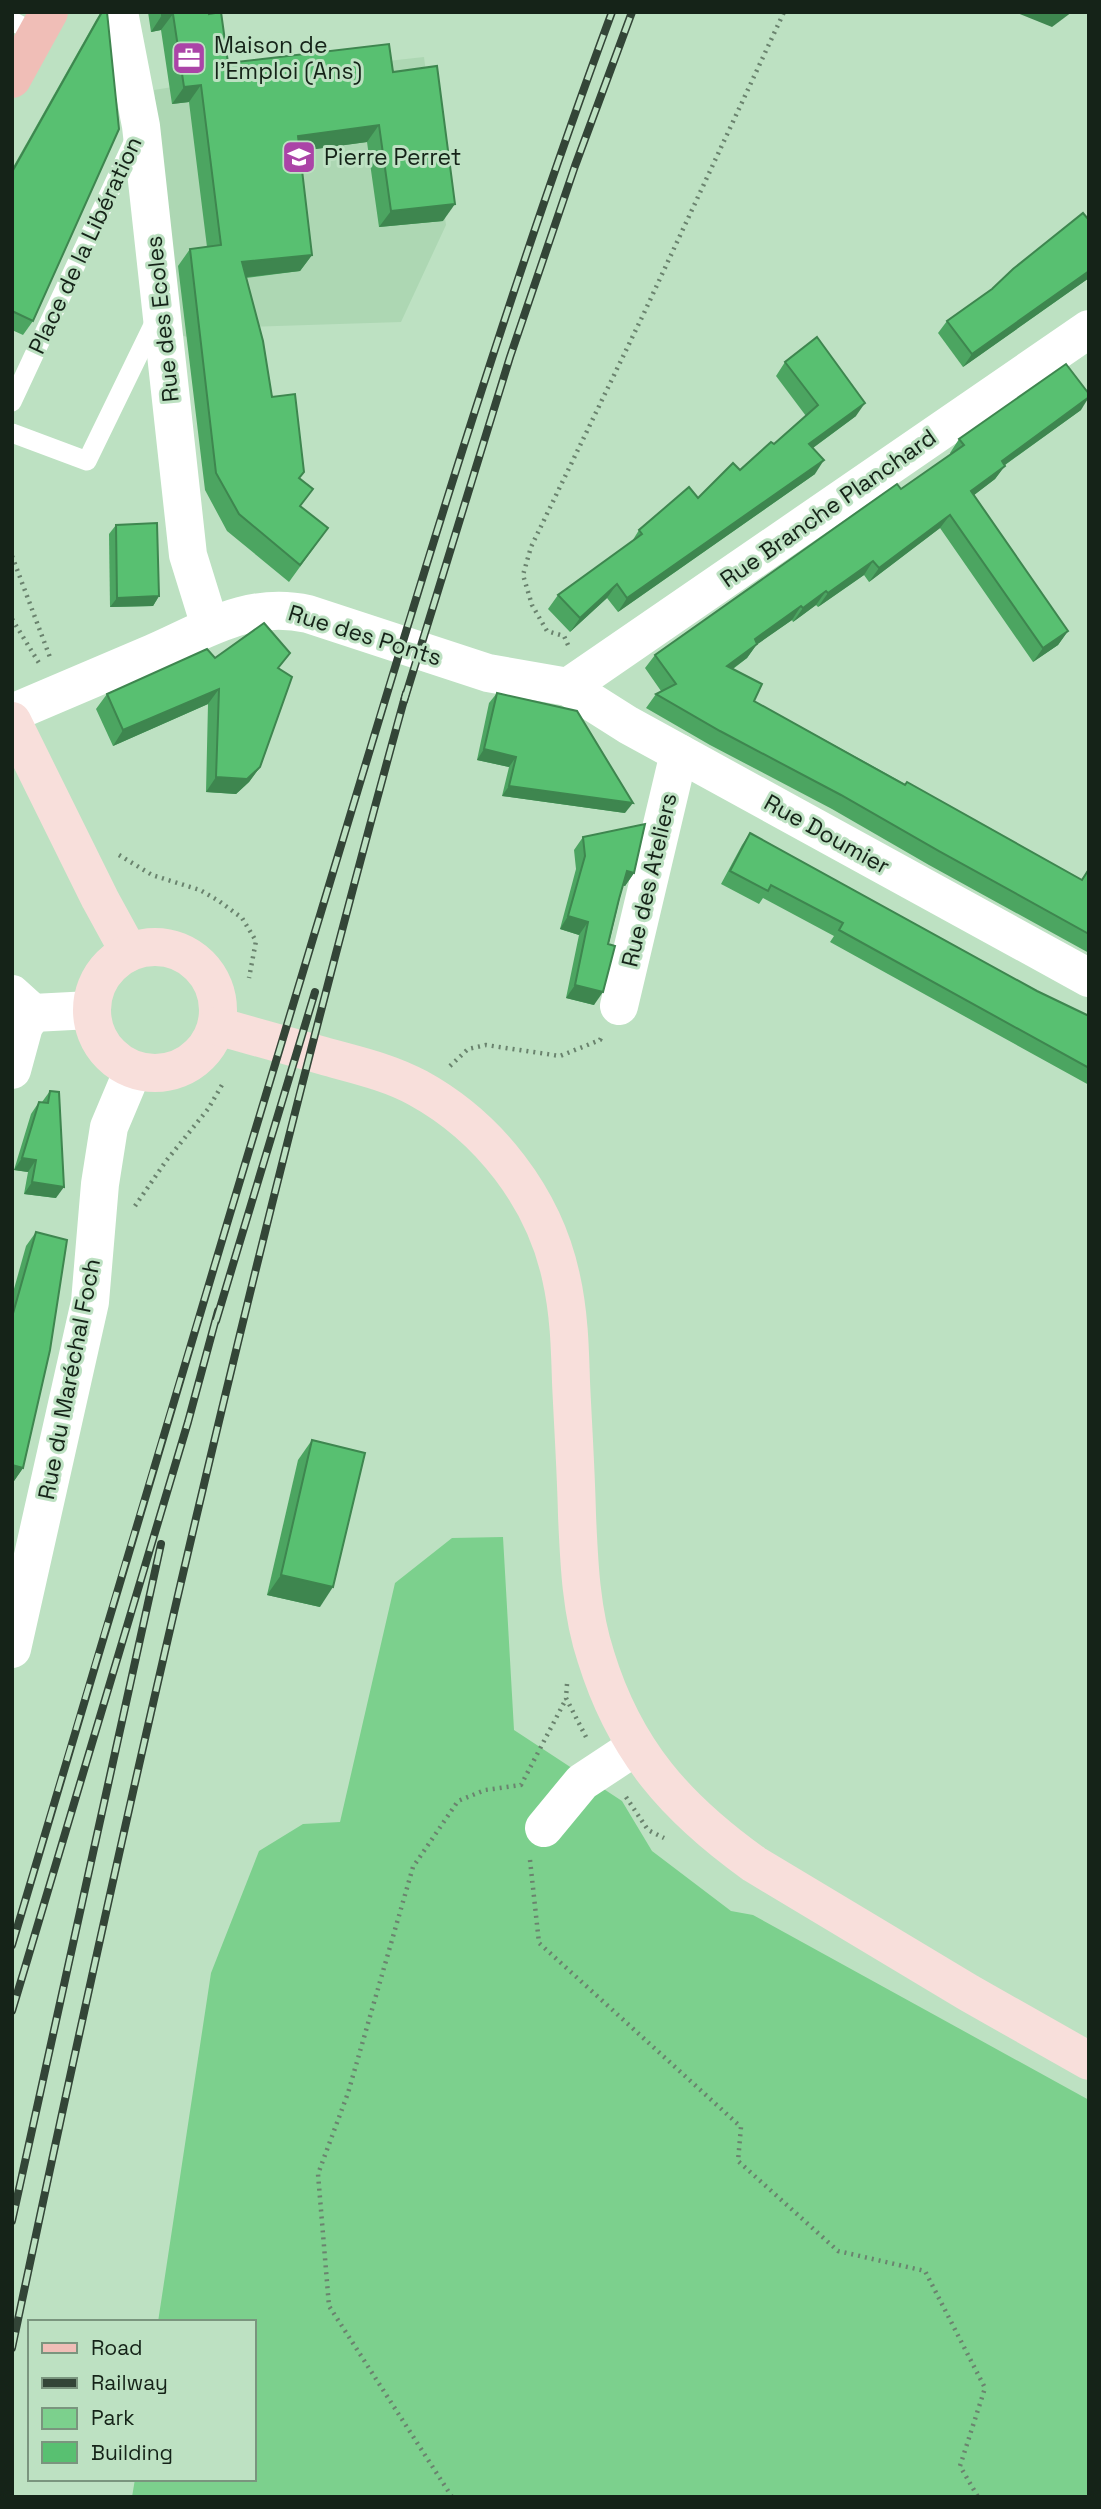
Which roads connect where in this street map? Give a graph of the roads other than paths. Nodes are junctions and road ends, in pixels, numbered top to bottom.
1 (119, 12) edge
2 (33, 23) edge
3 (12, 79) edge
4 (141, 126) junction
5 (162, 306) junction
6 (1089, 328) edge
7 (12, 402) edge
8 (12, 433) edge
9 (210, 626) junction
10 (568, 687) junction
11 (12, 713) edge
12 (12, 721) edge
13 (679, 753) junction
14 (129, 953) junction
15 (1089, 978) edge
16 (23, 1004) edge
17 (619, 1006) road end
18 (91, 1010) junction
19 (235, 1031) junction
20 (12, 1070) edge
21 (133, 1070) junction
22 (12, 1648) edge
23 (635, 1747) junction
24 (544, 1828) road end
25 (1089, 2061) edge

1 - 4 street, Rue des Ecoles
2 - 3 main road
4 - 5 street, Rue des Ecoles
4 - 7 lane, Place de la Libération
5 - 8 lane
5 - 9 street, Rue des Ecoles
6 - 10 street, Rue Branche Planchard
9 - 10 street, Rue des Ponts
9 - 11 street, Rue des Ponts
10 - 13 street, Rue Doumier
12 - 14 street
13 - 15 street, Rue Doumier
13 - 17 street, Rue des Ateliers
14 - 18 street
14 - 19 street
16 - 18 street
16 - 20 street
18 - 21 street
19 - 21 street
19 - 23 street
21 - 22 street, Rue du Maréchal Foch
23 - 24 street
23 - 25 street

